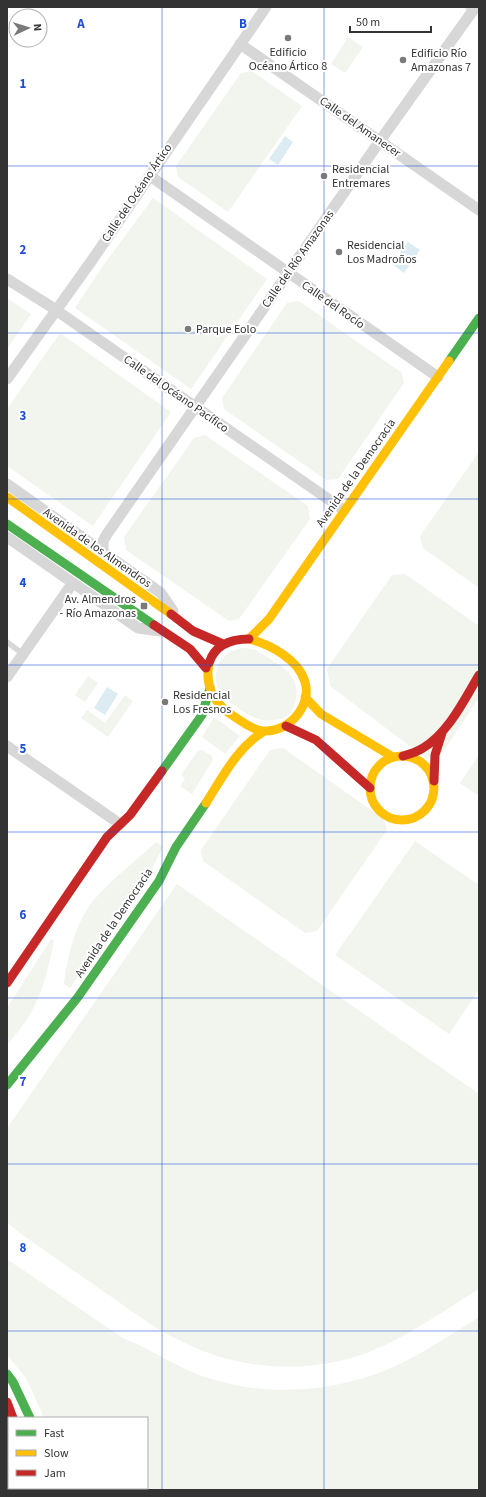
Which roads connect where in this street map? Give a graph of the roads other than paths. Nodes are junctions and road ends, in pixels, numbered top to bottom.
1 (266, 7) edge
2 (473, 8) edge
3 (240, 44) junction
4 (380, 141) junction
5 (150, 176) junction
6 (479, 210) edge
7 (288, 274) junction
8 (7, 278) edge
9 (55, 310) junction
10 (479, 318) edge
11 (438, 377) junction
12 (7, 379) edge
13 (196, 407) junction
14 (8, 489) edge
15 (18, 504) joint
16 (344, 510) junction
17 (7, 524) edge
18 (7, 537) edge
19 (103, 552) junction
20 (72, 584) junction
21 (176, 617) junction
22 (165, 632) junction
23 (249, 639) junction
24 (7, 642) edge
25 (223, 644) junction
26 (23, 654) junction
27 (206, 668) junction
28 (479, 676) edge
29 (7, 677) edge
30 (210, 688) junction
31 (305, 697) junction
32 (286, 726) junction
33 (444, 728) junction
34 (263, 732) junction
35 (7, 746) edge
36 (403, 756) junction
37 (393, 757) junction
38 (434, 782) junction
39 (370, 788) junction
40 (120, 824) junction
41 (7, 983) edge
42 (7, 1085) edge
43 (7, 1374) edge
44 (7, 1402) edge
45 (13, 1417) edge
46 (30, 1417) edge

1 - 3 street, Calle del Océano Ártico
2 - 4 street, Calle del Río Amazonas
3 - 4 street, Calle del Amanecer
3 - 5 street, Calle del Océano Ártico
4 - 6 street, Calle del Amanecer
4 - 7 street, Calle del Río Amazonas
5 - 7 street, Calle del Rocío
5 - 9 street, Calle del Océano Ártico
7 - 11 street, Calle del Rocío
7 - 13 street, Calle del Río Amazonas
8 - 9 street, Calle del Océano Pacífico
9 - 12 street, Calle del Océano Ártico
9 - 13 street, Calle del Océano Pacífico
10 - 11 street, Avenida de la Democracia
11 - 16 street, Avenida de la Democracia
13 - 16 street, Calle del Océano Pacífico
13 - 19 street, Calle del Río Amazonas
14 - 15 street, Avenida de los Almendros
14 - 19 street, Avenida de los Almendros
15 - 21 street, Avenida de los Almendros
16 - 23 street, Avenida de la Democracia
17 - 22 street
18 - 20 street
19 - 21 street, Avenida de los Almendros
20 - 22 street
20 - 26 street
21 - 25 street, Avenida de los Almendros
22 - 27 street
23 - 25 street
23 - 31 street
24 - 26 lane
25 - 27 street
26 - 29 street
27 - 30 street
28 - 33 street
30 - 34 street
30 - 40 street
31 - 32 street
31 - 37 street
32 - 34 street
32 - 39 street
33 - 36 street
33 - 38 street
34 - 42 street, Avenida de la Democracia
35 - 40 street
36 - 37 street
36 - 38 street
37 - 39 street
38 - 39 street
40 - 41 street
43 - 46 street
44 - 45 street

